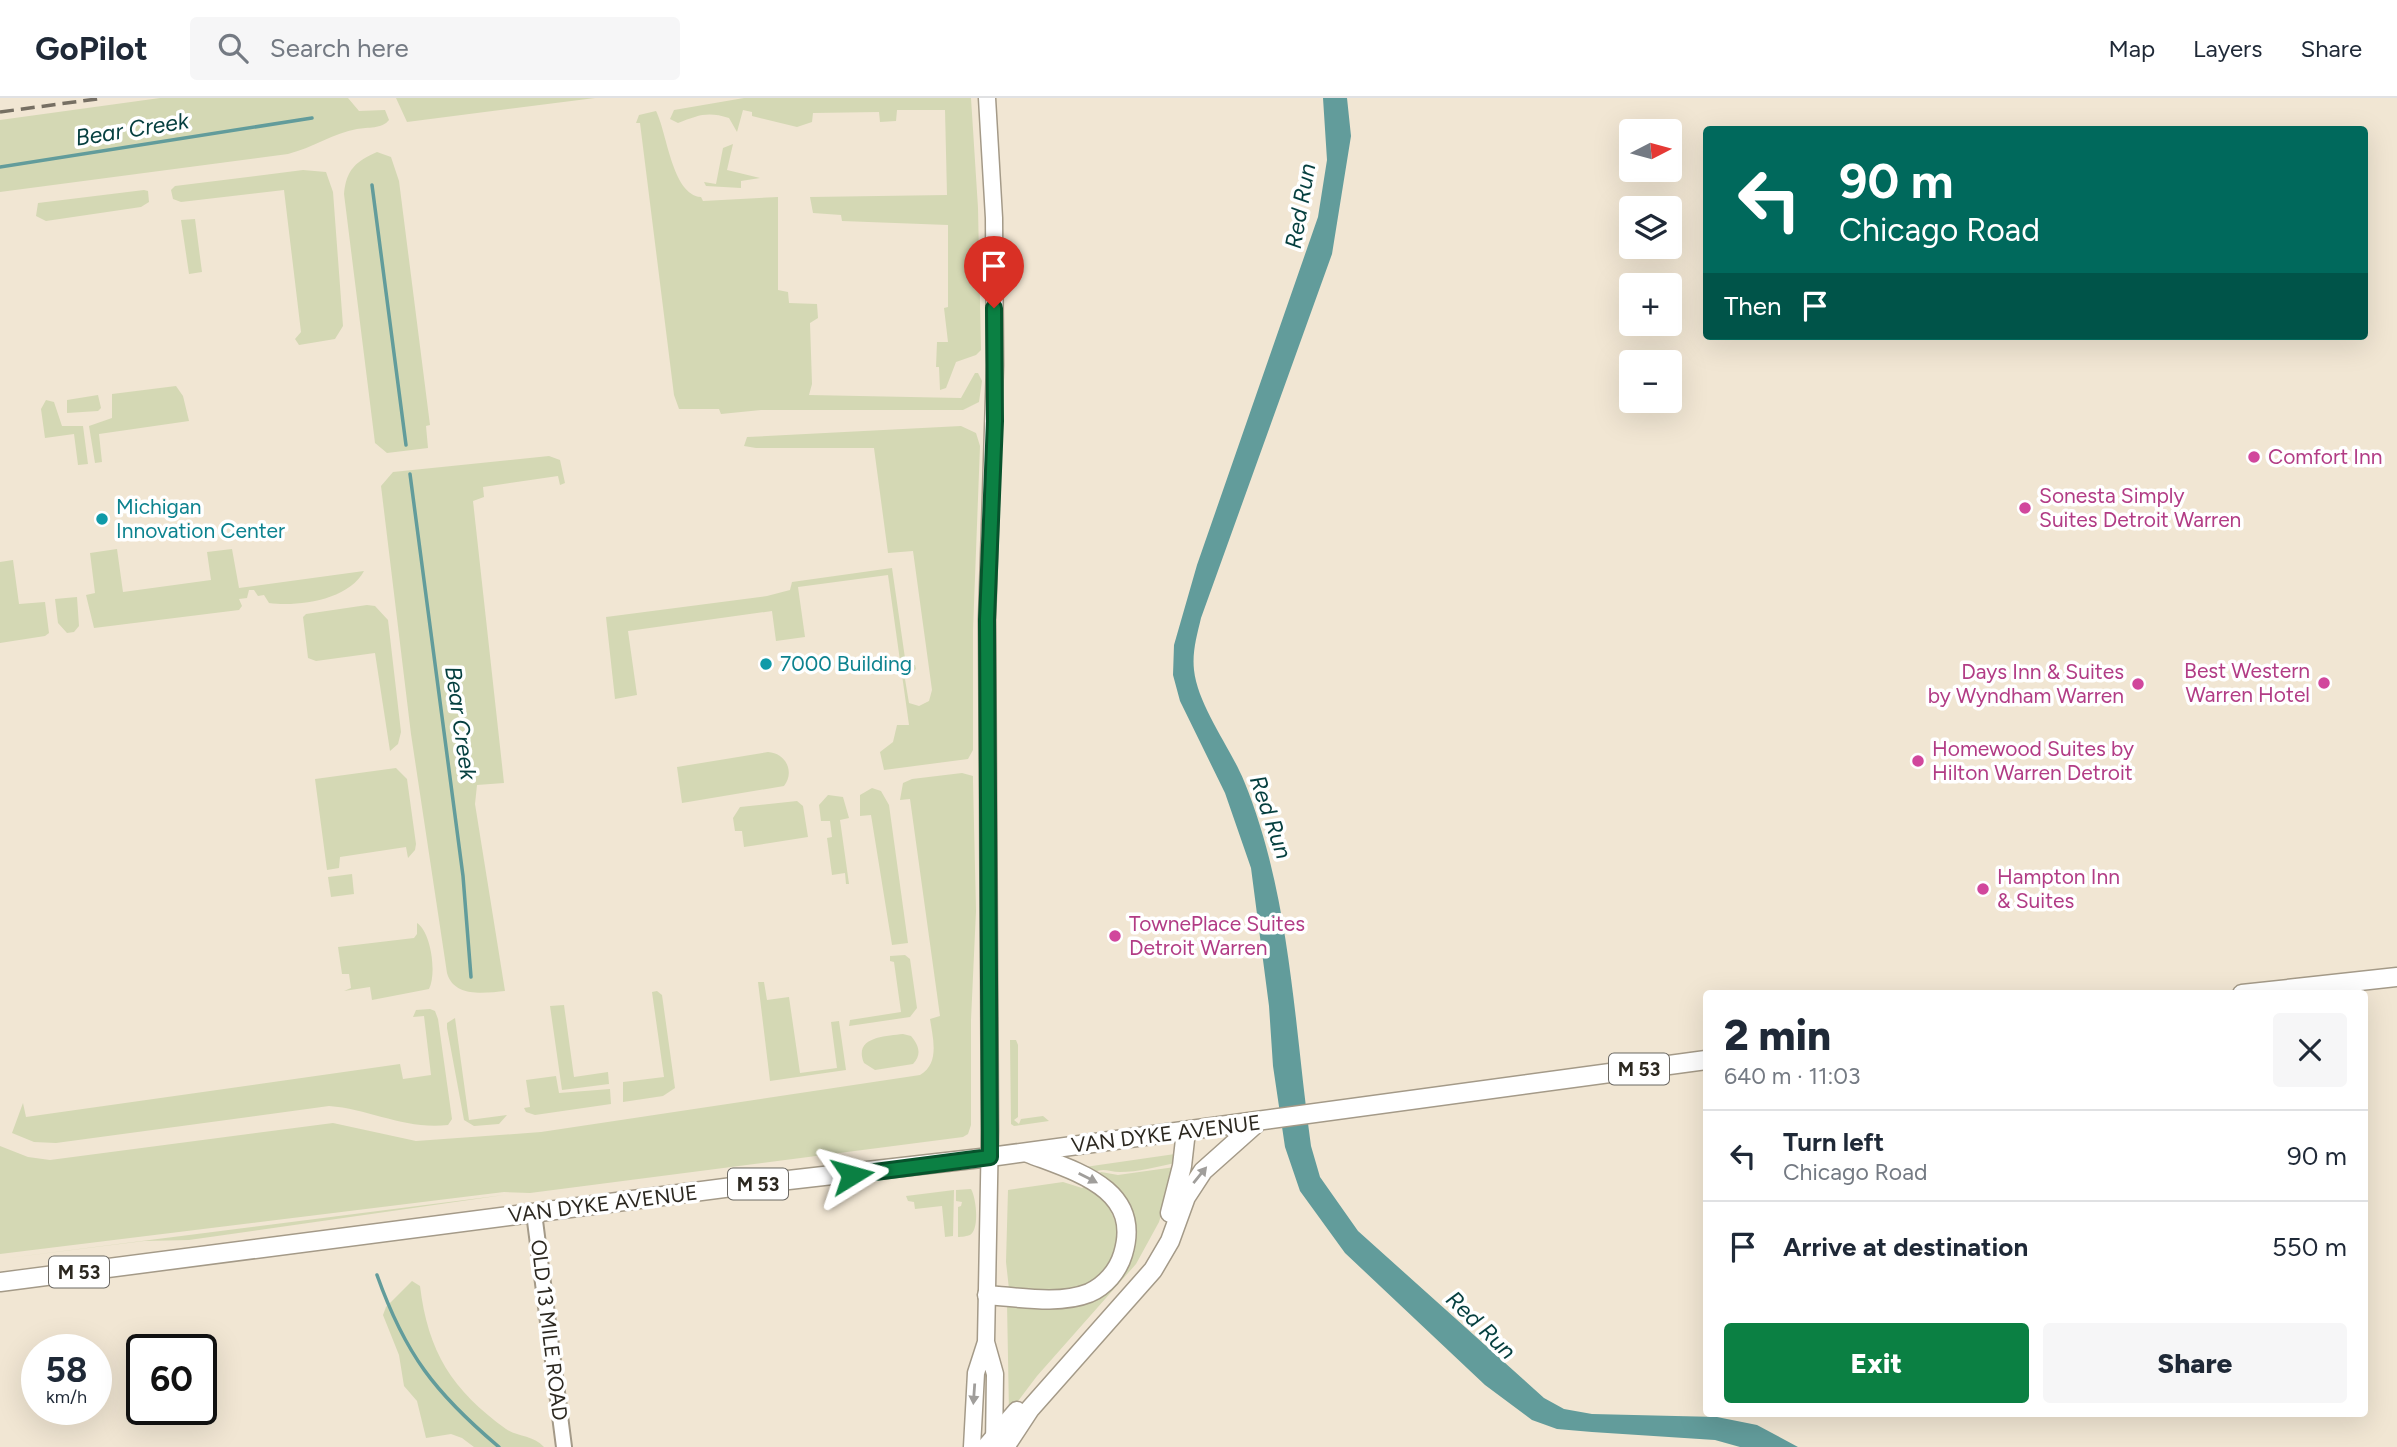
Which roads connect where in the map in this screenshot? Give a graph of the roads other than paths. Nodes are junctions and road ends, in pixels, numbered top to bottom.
1 (987, 98) edge
2 (2397, 976) edge
3 (2276, 990) edge
4 (1703, 1060) edge
5 (1258, 1122) junction
6 (1186, 1131) junction
7 (1025, 1152) junction
8 (990, 1157) junction
9 (534, 1213) junction
10 (0, 1282) edge
11 (987, 1295) junction
12 (986, 1342) junction
13 (995, 1444) edge
14 (564, 1447) edge
15 (972, 1447) edge

1 - 8 main road
2 - 3 main road
4 - 5 main road, VAN DYKE AVENUE / M 53
5 - 6 main road, VAN DYKE AVENUE / M 53
13 -> 5 main road
6 - 7 main road, VAN DYKE AVENUE / M 53
6 - 13 main road
7 - 8 main road, VAN DYKE AVENUE / M 53
7 -> 11 main road
8 - 9 main road, VAN DYKE AVENUE / M 53
8 - 11 main road
9 - 10 main road, VAN DYKE AVENUE / M 53
9 - 14 street, OLD 13 MILE ROAD
11 - 12 main road
12 - 13 main road
12 -> 15 main road

